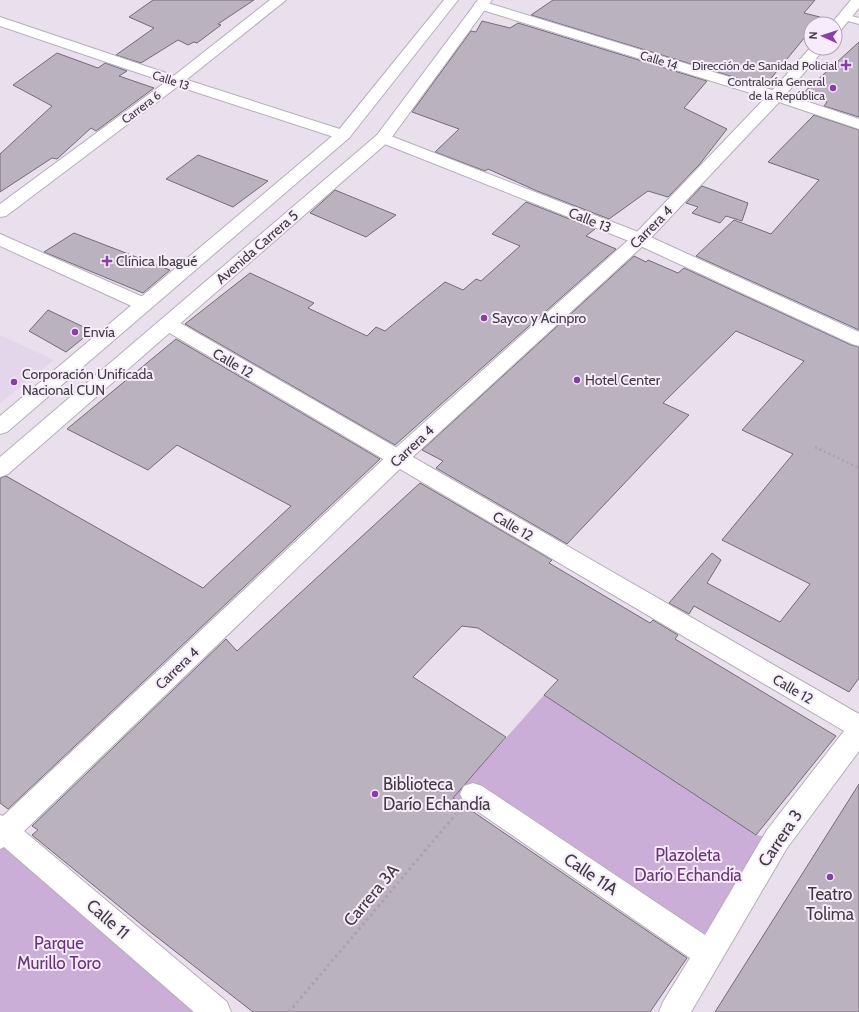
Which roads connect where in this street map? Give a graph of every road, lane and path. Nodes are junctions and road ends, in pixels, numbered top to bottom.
1 (279, 0) edge
2 (451, 0) edge
3 (858, 0) edge
4 (483, 3) edge
5 (844, 17) joint
6 (0, 21) edge
7 (859, 21) edge
8 (811, 56) edge
9 (176, 81) junction
10 (776, 96) junction
11 (859, 124) edge
12 (343, 135) junction
13 (383, 138) junction
14 (0, 212) edge
15 (640, 239) junction
16 (0, 240) edge
17 (143, 304) junction
18 (168, 324) junction
19 (859, 340) edge
20 (0, 427) edge
21 (815, 446) dead end
22 (398, 458) junction
23 (859, 468) edge
24 (0, 469) edge
25 (859, 727) edge
26 (859, 731) edge
27 (473, 794) joint
28 (2, 832) edge
29 (709, 954) junction
30 (216, 1012) edge
31 (289, 1012) edge
32 (674, 1012) edge

1 - 9 street, Carrera 6
2 - 12 street, Avenida Carrera 5
3 - 5 street
4 - 10 street, Calle 14
4 - 13 street, Avenida Carrera 5
5 - 7 lane
6 - 9 street, Calle 13
8 - 10 street, Carrera 4
9 - 12 street, Calle 13
9 - 14 street, Carrera 6
10 - 11 street, Calle 14
10 - 15 street, Carrera 4
12 - 17 street, Avenida Carrera 5
13 - 15 street, Calle 13
13 - 18 street, Avenida Carrera 5
15 - 19 street, Calle 13
15 - 22 street, Carrera 4
16 - 17 street
17 - 20 street, Avenida Carrera 5
18 - 22 street, Calle 12
18 - 24 street, Avenida Carrera 5
21 - 23 path
22 - 25 street, Calle 12
22 - 28 street, Carrera 4
26 - 29 street, Carrera 3
27 - 29 street, Calle 11A
27 - 31 path, Carrera 3A
28 - 30 street, Calle 11
29 - 32 street, Carrera 3

